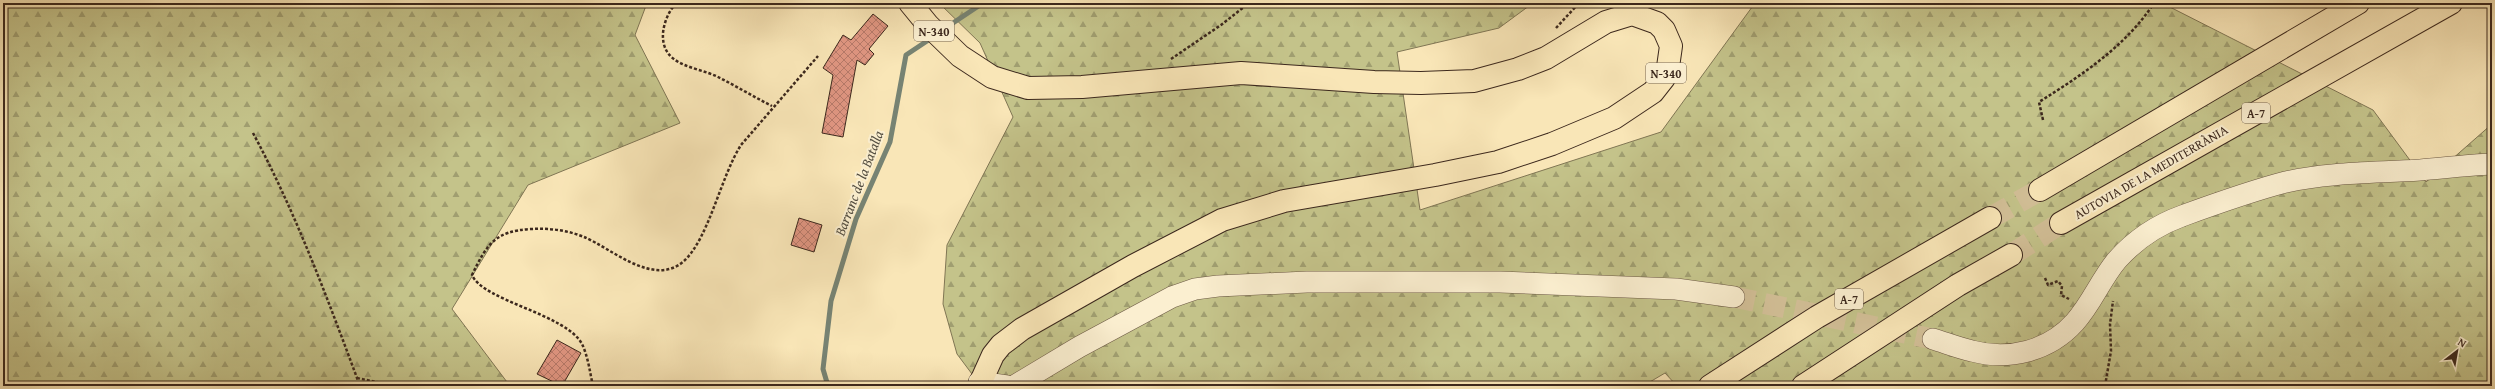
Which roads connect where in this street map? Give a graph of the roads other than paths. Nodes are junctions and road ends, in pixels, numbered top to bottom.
1 (910, 3) edge
2 (2358, 3) edge
3 (2451, 3) edge
4 (2492, 164) edge
5 (2040, 190) tunnel mouth
6 (1990, 218) tunnel mouth
7 (2061, 223) tunnel mouth
8 (2011, 254) tunnel mouth
9 (1734, 297) tunnel mouth
10 (1933, 339) tunnel mouth
11 (979, 384) edge
12 (1007, 386) edge
13 (1014, 386) edge
14 (1710, 386) edge
15 (1803, 386) edge

1 - 11 main road, N-340
2 - 5 main road
3 - 7 main road, AUTOVIA DE LA MEDITERRÀNIA / A-7
4 - 10 street
6 - 14 main road, A-7
8 - 15 main road
9 - 13 street
11 - 12 street

